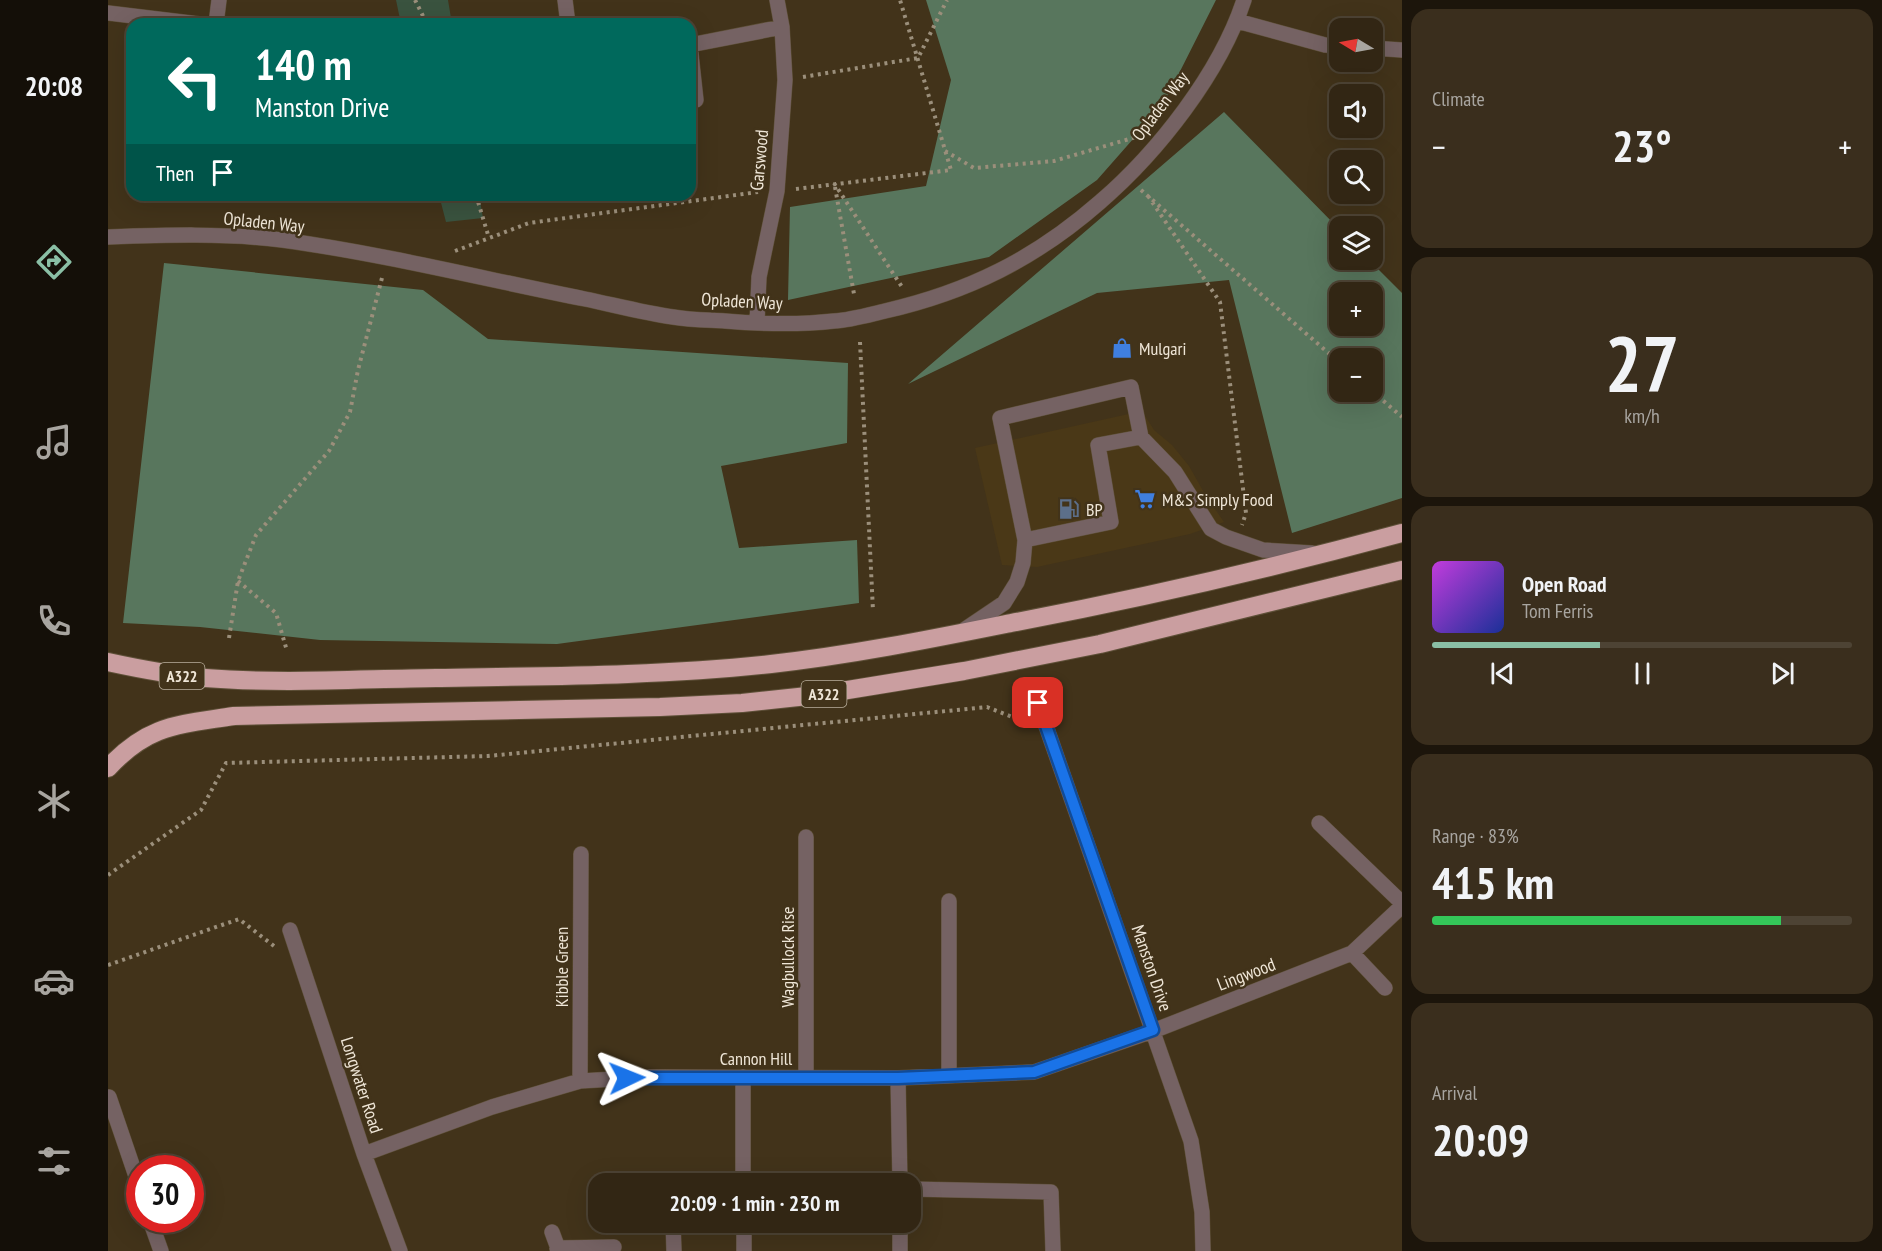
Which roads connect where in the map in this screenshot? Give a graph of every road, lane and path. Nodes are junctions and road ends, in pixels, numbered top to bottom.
1 (219, 0) edge
2 (415, 0) edge
3 (565, 0) edge
4 (777, 0) edge
5 (900, 0) edge
6 (947, 0) edge
7 (1244, 0) edge
8 (108, 13) edge
9 (150, 18) edge
10 (217, 18) edge
11 (424, 18) edge
12 (567, 18) edge
13 (1237, 21) junction
14 (782, 27) junction
15 (696, 44) edge
16 (1329, 45) edge
17 (1383, 49) edge
18 (1402, 50) edge
19 (918, 58) junction
20 (785, 80) junction
21 (1174, 126) junction
22 (945, 151) junction
23 (1128, 179) junction
24 (834, 183) junction
25 (789, 190) dead end
26 (765, 191) dead end
27 (1148, 196) junction
28 (696, 200) edge
29 (478, 201) edge
30 (691, 201) edge
31 (108, 237) edge
32 (489, 238) junction
33 (452, 252) dead end
34 (386, 259) junction
35 (903, 287) dead end
36 (854, 294) dead end
37 (757, 323) junction
38 (860, 342) dead end
39 (1329, 353) edge
40 (1383, 401) edge
41 (1402, 417) edge
42 (1141, 437) junction
43 (1241, 528) dead end
44 (1402, 532) edge
45 (1025, 540) junction
46 (1325, 554) junction
47 (1402, 570) edge
48 (238, 581) junction
49 (873, 611) dead end
50 (959, 634) junction
51 (229, 638) dead end
52 (287, 651) dead end
53 (108, 662) edge
54 (1040, 710) joint
55 (108, 768) edge
56 (1319, 823) dead end
57 (806, 837) dead end
58 (581, 854) dead end
59 (108, 875) edge
60 (949, 901) dead end
61 (1402, 904) edge
62 (290, 930) dead end
63 (274, 946) dead end
64 (1352, 953) junction
65 (108, 965) edge
66 (1385, 988) dead end
67 (1153, 1030) junction
68 (948, 1076) junction
69 (743, 1077) junction
70 (806, 1077) junction
71 (898, 1078) junction
72 (580, 1081) junction
73 (109, 1097) edge
74 (364, 1154) junction
75 (129, 1155) edge
76 (744, 1173) edge
77 (900, 1173) edge
78 (921, 1189) edge
79 (552, 1232) dead end
80 (155, 1233) edge
81 (673, 1233) edge
82 (744, 1233) edge
83 (900, 1233) edge
84 (614, 1247) dead end
85 (558, 1249) edge
86 (161, 1251) edge
87 (400, 1251) edge
88 (674, 1251) edge
89 (744, 1251) edge
90 (900, 1251) edge
91 (1053, 1251) edge
92 (1203, 1251) edge

1 - 10 street
2 - 11 path
3 - 12 street
4 - 14 street, Garswood
5 - 19 path
6 - 19 path
7 - 13 street, Opladen Way
8 - 9 street
13 - 16 street
13 - 21 street, Opladen Way
14 - 15 street
14 - 20 street, Garswood
17 - 18 street
19 - 20 path
19 - 22 path
20 - 37 street, Garswood
21 - 22 path
21 - 23 street, Opladen Way
22 - 24 path
23 - 27 path
23 - 37 street, Opladen Way
24 - 25 path
24 - 35 path
24 - 36 path
26 - 28 path
27 - 39 path
27 - 43 path
29 - 32 path
30 - 32 path
31 - 34 street, Opladen Way
32 - 33 path
34 - 37 street, Opladen Way
34 - 48 path
38 - 49 path
40 - 41 path
42 - 45 street
42 - 45 street
42 - 46 street
44 - 46 highway, A322
45 - 50 street
46 - 50 highway, A322
47 - 55 highway, A322
48 - 51 path
48 - 52 path
50 - 53 highway, A322
54 - 59 path
54 - 67 street, Manston Drive
56 - 61 street, Lingwood
57 - 70 street, Wagbullock Rise
58 - 72 street, Kibble Green
60 - 68 street
61 - 64 street, Lingwood
62 - 74 street, Longwater Road
63 - 65 path
64 - 66 street
64 - 67 street, Lingwood
67 - 68 street, Cannon Hill
67 - 92 street, Manston Drive
68 - 71 street, Cannon Hill
69 - 70 street, Cannon Hill
69 - 72 street, Cannon Hill
69 - 76 street
70 - 71 street, Cannon Hill
71 - 77 street
72 - 74 street, Cannon Hill
73 - 75 street
74 - 87 street, Longwater Road
78 - 91 street
79 - 85 street
80 - 86 street
81 - 88 street
82 - 89 street
83 - 90 street
84 - 85 street

